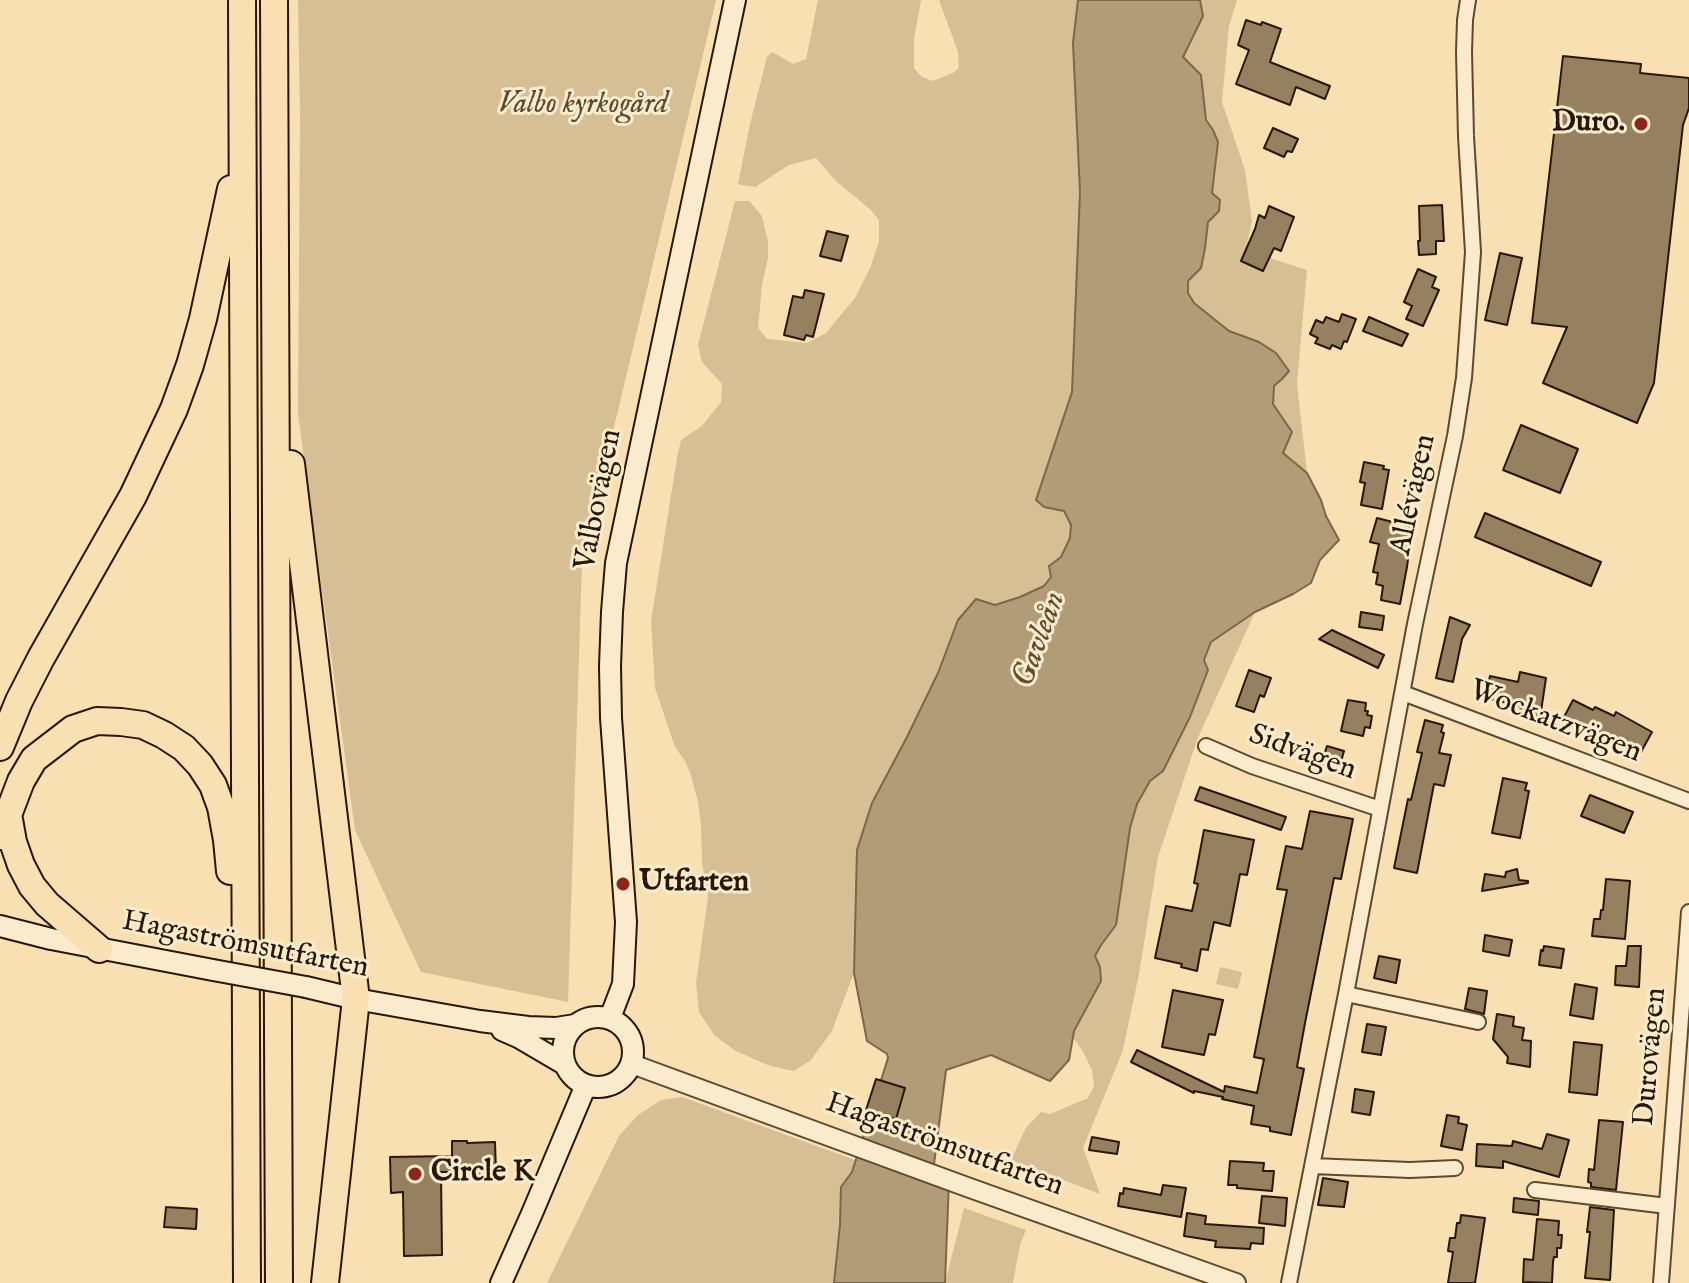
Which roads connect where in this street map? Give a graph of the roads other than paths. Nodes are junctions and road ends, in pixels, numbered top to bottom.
1 (242, 0) edge
2 (274, 0) edge
3 (735, 0) edge
4 (1468, 0) edge
5 (242, 134) junction
6 (276, 344) junction
7 (1403, 693) junction
8 (1206, 746) dead end
9 (0, 747) edge
10 (1689, 801) edge
11 (1380, 809) junction
12 (4, 825) edge
13 (1689, 912) edge
14 (0, 926) edge
15 (99, 949) junction
16 (1346, 994) junction
17 (356, 999) junction
18 (610, 1018) junction
19 (480, 1021) junction
20 (1478, 1022) dead end
21 (575, 1025) junction
22 (245, 1030) junction
23 (564, 1064) junction
24 (632, 1064) junction
25 (586, 1085) junction
26 (1312, 1166) junction
27 (1455, 1168) dead end
28 (1535, 1190) dead end
29 (1667, 1206) junction
30 (247, 1283) edge
31 (279, 1283) edge
32 (325, 1283) edge
33 (501, 1283) edge
34 (1236, 1283) edge
35 (1289, 1283) edge
36 (1661, 1283) edge

1 - 5 highway
2 - 6 highway
3 - 18 main road, Valbovägen
4 - 7 street, Allévägen
5 - 9 highway
5 - 22 highway
6 - 17 highway
6 - 31 highway
7 - 10 street, Wockatzvägen
7 - 11 street, Allévägen
8 - 11 street, Sidvägen
11 - 16 street, Allévägen
12 - 15 highway
12 - 22 highway
13 - 29 street, Durovägen
14 - 15 main road, Hagaströmsutfarten
15 - 17 main road, Hagaströmsutfarten, bridge
16 - 20 street
16 - 26 street, Allévägen
17 - 19 main road, Hagaströmsutfarten
17 - 32 highway
18 - 21 main road, Hagaströmsutfarten
18 - 24 main road
19 - 21 main road, Hagaströmsutfarten
19 - 23 main road, Hagaströmsutfarten
21 - 23 main road
22 - 30 highway
23 - 25 main road, Hagaströmsutfarten
24 - 25 main road
24 - 34 street, Hagaströmsutfarten
25 - 33 main road
26 - 27 street
26 - 35 street, Allévägen
28 - 29 street
29 - 36 street, Durovägen

